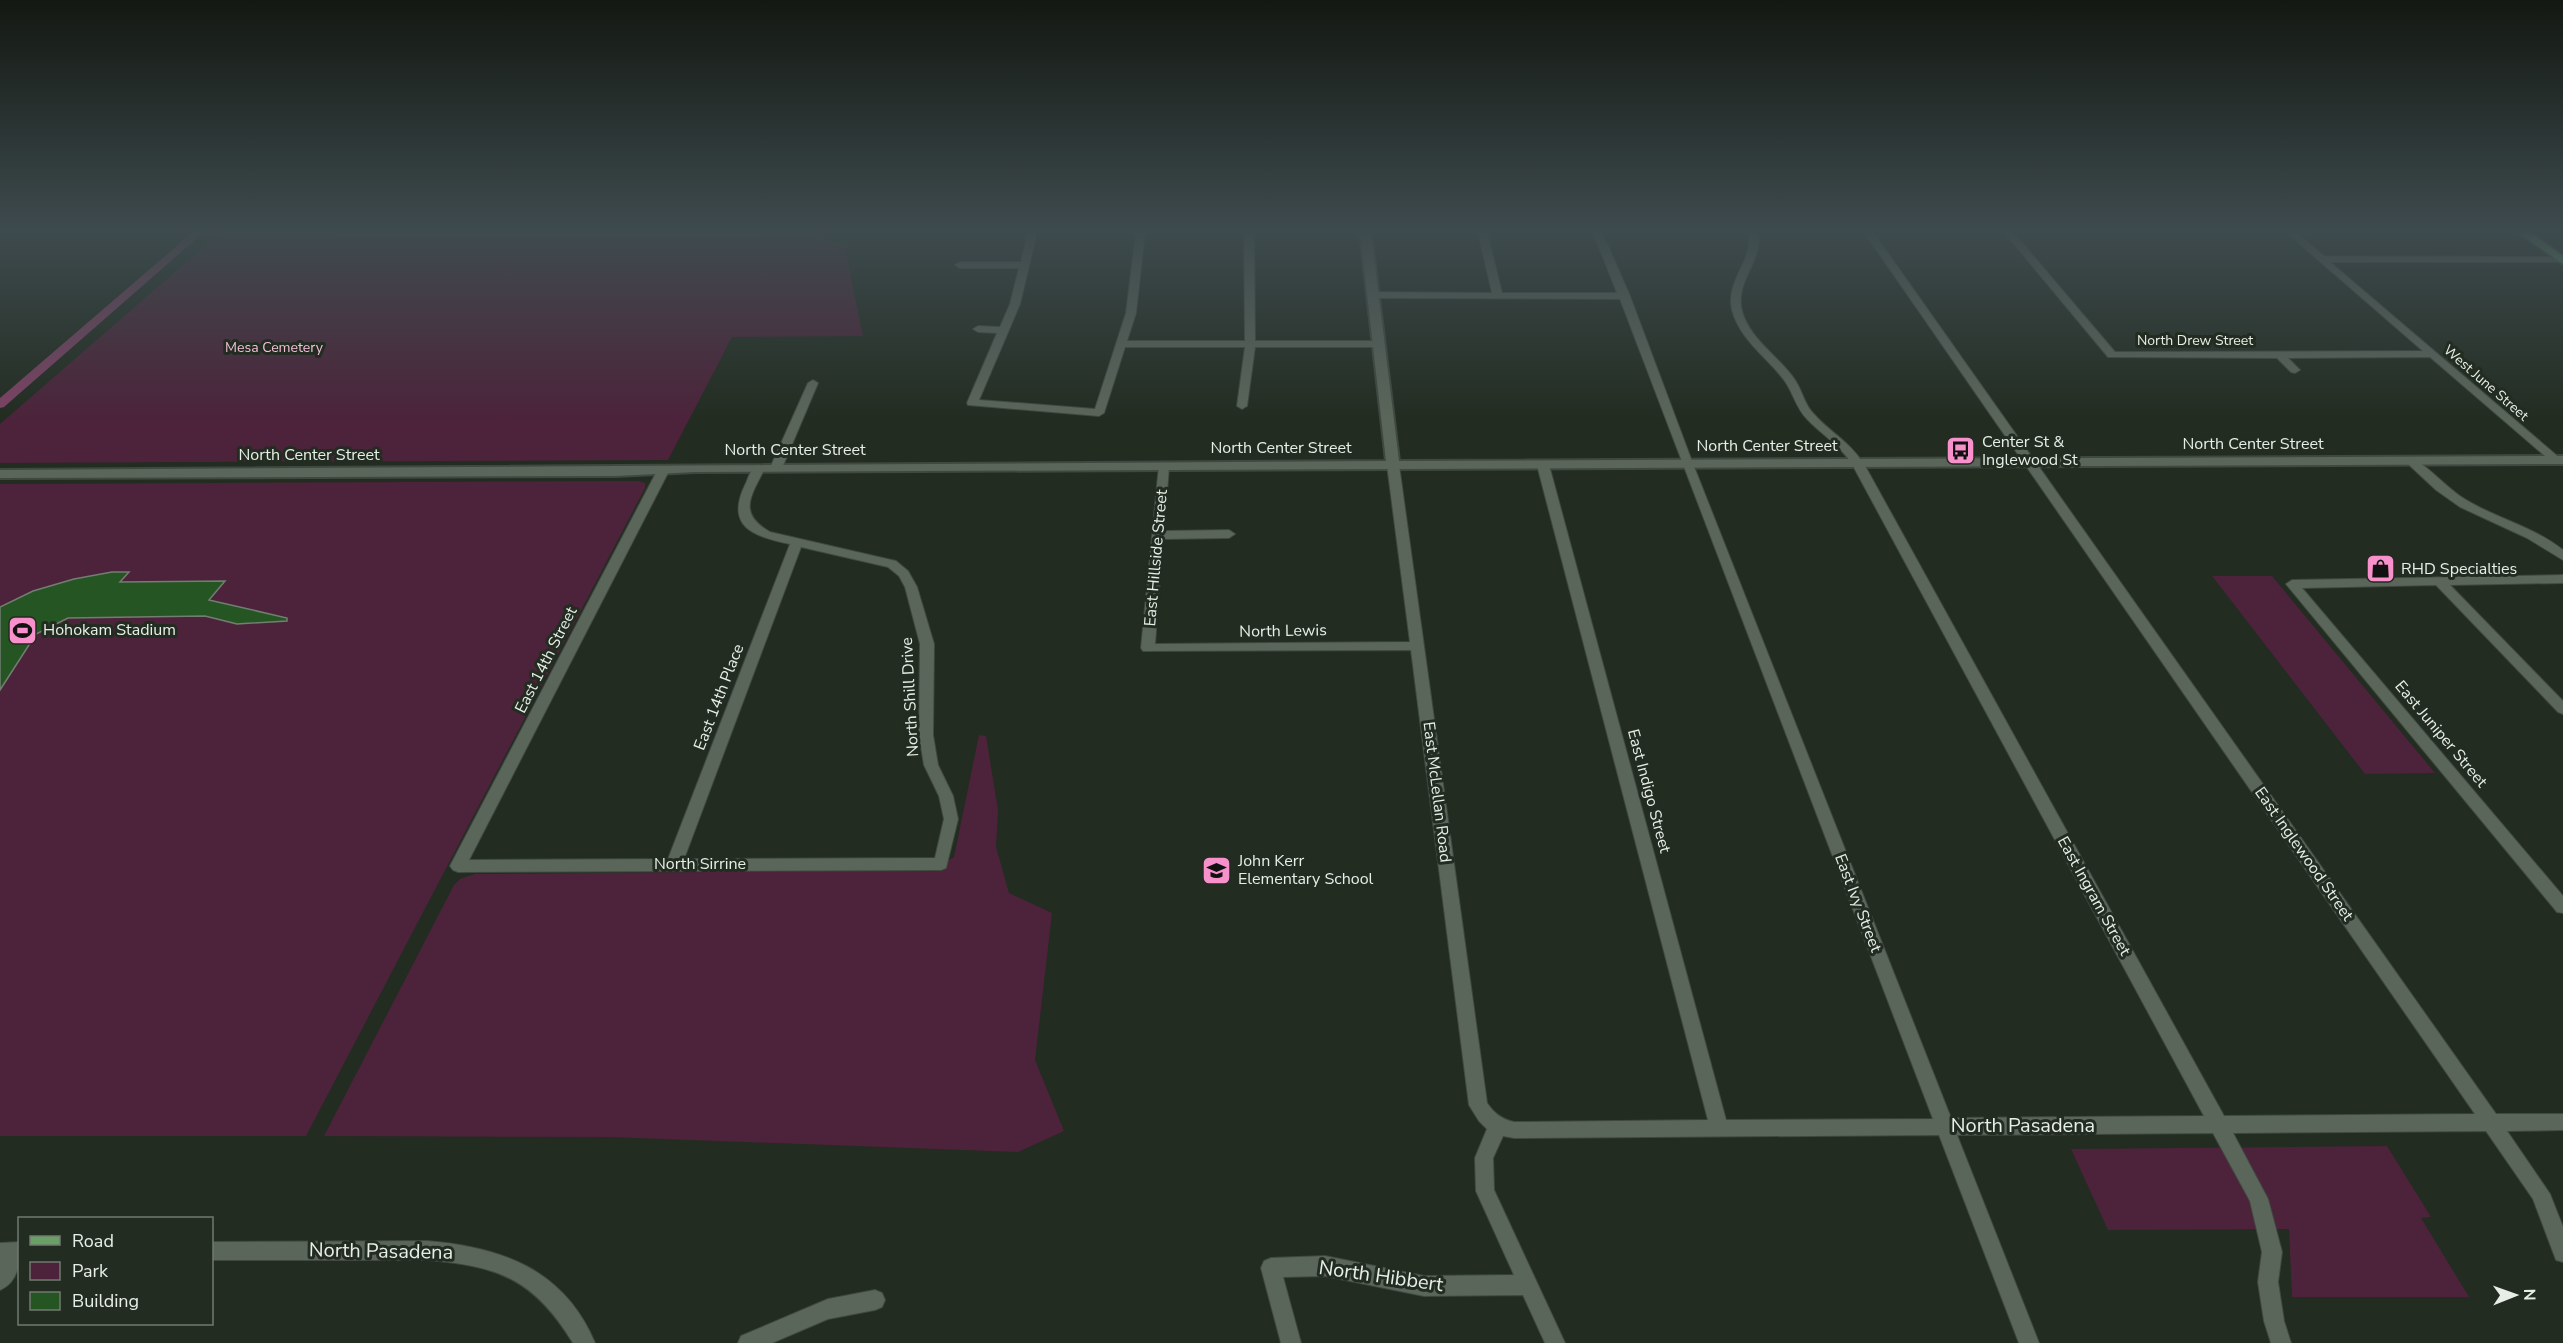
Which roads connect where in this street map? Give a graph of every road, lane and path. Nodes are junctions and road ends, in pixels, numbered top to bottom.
1 (1016, 295) edge
2 (1133, 295) edge
3 (1250, 295) edge
4 (1372, 295) joint
5 (1735, 295) edge
6 (1912, 295) edge
7 (2061, 295) edge
8 (2363, 295) edge
9 (1624, 296) joint
10 (1498, 297) joint
11 (978, 329) dead end
12 (1005, 330) junction
13 (1121, 344) junction
14 (1378, 344) junction
15 (1250, 345) junction
16 (2279, 354) junction
17 (2432, 354) junction
18 (2295, 370) dead end
19 (813, 383) dead end
20 (1242, 406) dead end
21 (2559, 460) edge
22 (2411, 461) junction
23 (2031, 463) junction
24 (1687, 464) junction
25 (1858, 464) junction
26 (1393, 465) junction
27 (1543, 465) junction
28 (1163, 467) junction
29 (759, 468) junction
30 (777, 468) junction
31 (664, 469) junction
32 (0, 474) edge
33 (1229, 534) dead end
34 (1158, 535) junction
35 (797, 542) junction
36 (2563, 556) edge
37 (2563, 579) edge
38 (2438, 580) junction
39 (1418, 646) junction
40 (1148, 648) joint
41 (2563, 710) edge
42 (674, 864) junction
43 (941, 864) joint
44 (458, 866) joint
45 (2563, 907) edge
46 (1492, 1122) junction
47 (2563, 1122) edge
48 (2492, 1123) junction
49 (2219, 1124) junction
50 (1945, 1125) junction
51 (1719, 1126) junction
52 (0, 1251) edge
53 (18, 1251) edge
54 (213, 1251) edge
55 (18, 1253) edge
56 (2563, 1253) edge
57 (0, 1280) edge
58 (1527, 1285) junction
59 (875, 1300) dead end
60 (585, 1343) edge
61 (748, 1343) edge
62 (1291, 1343) edge
63 (1555, 1343) edge
64 (2029, 1343) edge
65 (2281, 1343) edge

1 - 12 street
2 - 13 street
3 - 15 street
4 - 10 street
4 - 14 street
5 - 25 street, East Ingram Street
6 - 23 street, East Inglewood Street
7 - 16 street, North Drew Street
8 - 17 street, West June Street
9 - 10 street
9 - 24 street, East Ivy Street
11 - 12 street
12 - 13 street
13 - 15 street
14 - 15 street
14 - 26 street
15 - 20 street
16 - 17 street, North Drew Street
16 - 18 street
17 - 21 street, West June Street
19 - 30 street
21 - 22 street, North Center Street
22 - 23 street, North Center Street
22 - 36 street
23 - 25 street, North Center Street
23 - 48 street, East Inglewood Street
24 - 25 street, North Center Street
24 - 27 street, North Center Street
24 - 50 street, East Ivy Street
25 - 49 street, East Ingram Street
26 - 27 street, North Center Street
26 - 28 street, North Center Street
26 - 39 street, East McLellan Road
27 - 51 street, East Indigo Street
28 - 30 street, North Center Street
28 - 34 street, East Hillside Street
29 - 30 street, North Center Street
29 - 31 street, North Center Street
29 - 35 street, North Shill Drive
31 - 32 street, North Center Street
31 - 44 street, East 14th Street
33 - 34 street
34 - 40 street, East Hillside Street
35 - 42 street, East 14th Place
35 - 43 street, North Shill Drive
37 - 38 street
38 - 41 street
38 - 45 street, East Juniper Street
39 - 40 street, North Lewis
39 - 46 street, East McLellan Road
42 - 43 street, North Sirrine
42 - 44 street, North Sirrine
46 - 51 street, North Pasadena
46 - 58 street
47 - 48 street, North Pasadena
48 - 49 street, North Pasadena
48 - 56 street, East Inglewood Street
49 - 50 street, North Pasadena
49 - 65 street, East Ingram Street
50 - 51 street, North Pasadena
50 - 64 street, East Ivy Street
52 - 53 street
54 - 60 street, North Pasadena
55 - 57 street
58 - 62 street, North Hibbert
58 - 63 street
59 - 61 street

